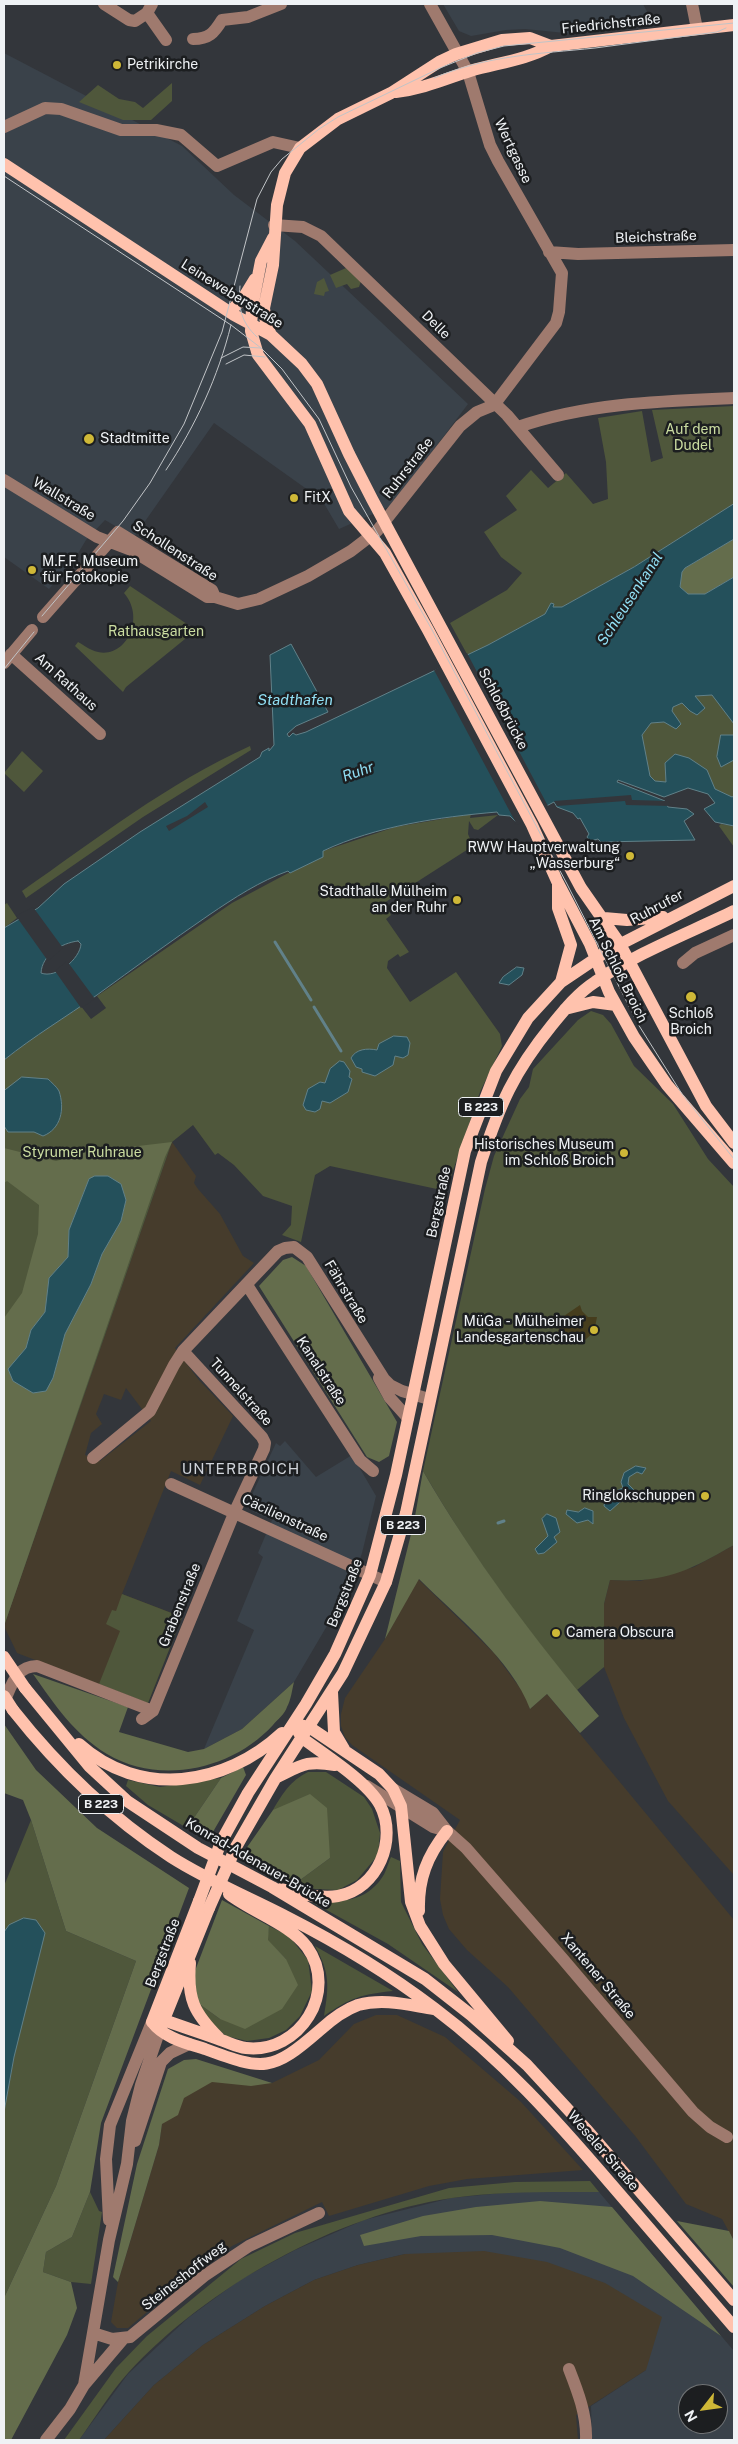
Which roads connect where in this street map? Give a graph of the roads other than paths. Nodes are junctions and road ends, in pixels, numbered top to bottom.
1 (104, 4) edge
2 (281, 4) edge
3 (430, 4) edge
4 (692, 4) edge
5 (150, 8) edge
6 (734, 25) edge
7 (696, 29) junction
8 (193, 39) dead end
9 (166, 40) dead end
10 (550, 46) junction
11 (456, 54) junction
12 (468, 72) junction
13 (392, 93) junction
14 (4, 127) edge
15 (300, 148) junction
16 (4, 164) edge
17 (274, 231) junction
18 (734, 250) edge
19 (549, 252) junction
20 (578, 254) junction
21 (562, 273) junction
22 (258, 275) junction
23 (230, 312) junction
24 (251, 325) junction
25 (271, 335) junction
26 (734, 398) edge
27 (494, 405) junction
28 (518, 427) junction
29 (558, 475) dead end
30 (4, 480) edge
31 (384, 521) junction
32 (372, 536) junction
33 (108, 543) junction
34 (215, 596) junction
35 (245, 603) joint
36 (43, 617) dead end
37 (438, 619) joint
38 (32, 630) dead end
39 (6, 658) edge
40 (100, 734) dead end
41 (544, 818) joint
42 (532, 825) joint
43 (558, 882) junction
44 (734, 886) edge
45 (734, 911) edge
46 (671, 916) junction
47 (604, 918) junction
48 (734, 935) edge
49 (620, 944) junction
50 (596, 957) junction
51 (629, 960) junction
52 (683, 963) dead end
53 (602, 976) junction
54 (561, 982) junction
55 (616, 1005) junction
56 (565, 1009) junction
57 (734, 1143) edge
58 (734, 1163) edge
59 (247, 1285) junction
60 (184, 1351) junction
61 (378, 1371) junction
62 (413, 1394) junction
63 (429, 1399) junction
64 (408, 1418) junction
65 (93, 1458) dead end
66 (373, 1471) dead end
67 (171, 1484) dead end
68 (235, 1511) junction
69 (370, 1575) junction
70 (386, 1582) junction
71 (4, 1657) edge
72 (332, 1692) junction
73 (4, 1696) edge
74 (8, 1706) edge
75 (47, 1716) junction
76 (293, 1723) junction
77 (305, 1732) junction
78 (347, 1753) junction
79 (338, 1766) junction
80 (275, 1778) junction
81 (367, 1786) junction
82 (393, 1788) junction
83 (401, 1806) junction
84 (447, 1831) junction
85 (207, 1877) junction
86 (272, 1887) junction
87 (204, 1904) junction
88 (420, 1926) junction
89 (191, 1953) junction
90 (435, 2009) junction
91 (158, 2025) junction
92 (221, 2040) junction
93 (189, 2044) junction
94 (526, 2064) junction
95 (727, 2137) dead end
96 (128, 2164) junction
97 (319, 2212) dead end
98 (109, 2240) junction
99 (734, 2300) edge
100 (734, 2327) edge
101 (92, 2333) junction
102 (123, 2339) junction
103 (569, 2369) dead end
104 (84, 2386) junction
105 (46, 2440) edge
106 (586, 2440) edge

1 - 5 street
2 - 8 street
3 - 11 street, Wertgasse
4 - 7 street
5 - 9 street
6 - 7 main road, Friedrichstraße
7 - 10 main road, Friedrichstraße
10 - 11 main road, Friedrichstraße
10 - 12 main road, Friedrichstraße
11 - 12 street, Wertgasse
11 - 13 main road, Friedrichstraße
12 - 13 main road, Friedrichstraße
12 - 19 street, Wertgasse
13 - 15 main road, Friedrichstraße
14 - 15 street
15 - 17 main road, Friedrichstraße
16 - 23 main road, Leineweberstraße
17 - 22 main road
17 - 25 main road
17 - 27 street, Delle
18 - 20 street, Bleichstraße
19 - 20 street, Bleichstraße
19 - 21 street, Wertgasse
20 - 21 street
21 - 27 street, Ruhrstraße
22 - 23 main road
22 - 24 main road
23 - 24 main road, Leineweberstraße
24 - 25 main road, Leineweberstraße
24 - 32 main road
25 - 31 main road, Leineweberstraße
26 - 28 street
27 - 28 street, Delle
27 - 31 street, Ruhrstraße
28 - 29 street, Delle
30 - 33 street, Wallstraße
31 - 32 street, Ruhrstraße
31 - 37 main road, Leineweberstraße
32 - 35 street, Ruhrstraße
32 - 42 main road, Schloßbrücke
33 - 34 street, Schollenstraße
33 - 34 street, Schollenstraße
33 - 36 street
34 - 35 street, Schollenstraße
37 - 41 main road, Schloßbrücke
38 - 39 street
39 - 40 street, Am Rathaus
41 - 47 main road, Am Schloß Broich
42 - 43 main road, Am Schloß Broich
43 - 50 main road, Am Schloß Broich
43 - 54 main road
44 - 46 main road, Ruhrufer / B 223
45 - 51 main road, B 223
46 - 47 main road
46 - 49 main road, Ruhrufer / B 223
47 - 49 main road, Am Schloß Broich
48 - 52 street
49 - 50 main road, Ruhrufer / B 223
49 - 51 main road, Am Schloß Broich
50 - 53 main road, Am Schloß Broich
50 - 54 main road, Bergstraße / B 223
51 - 53 main road, B 223
51 - 57 main road, Am Schloß Broich
53 - 55 main road, Am Schloß Broich
53 - 56 main road, Bergstraße / B 223
54 - 62 main road, Bergstraße / B 223
55 - 56 main road
55 - 58 main road, Am Schloß Broich
56 - 63 main road, Bergstraße / B 223
59 - 60 street
59 - 61 street, Fährstraße
59 - 66 street, Kanalstraße
60 - 65 street
60 - 68 street, Tunnelstraße
61 - 62 street, Fährstraße
61 - 64 street, Fährstraße
62 - 63 street, Fährstraße
62 - 64 main road, Bergstraße / B 223
63 - 70 main road, Bergstraße / B 223
64 - 69 main road, Bergstraße / B 223
67 - 68 street, Cäcilienstraße
68 - 69 street, Cäcilienstraße
68 - 74 street, Grabenstraße
69 - 70 street, Cäcilienstraße
69 - 76 main road, Bergstraße / B 223
70 - 72 main road, Bergstraße / B 223
71 - 75 main road, Konrad-Adenauer-Brücke / B 223, bridge
72 - 77 main road, Bergstraße / B 223
72 - 78 main road
73 - 74 main road, B 223, bridge
74 - 85 main road, B 223
75 - 76 main road, B 223
75 - 86 main road, Konrad-Adenauer-Brücke / B 223
76 - 77 main road
76 - 87 main road, Bergstraße, bridge
77 - 78 main road
77 - 79 main road
77 - 80 main road, Bergstraße / B 223
78 - 82 main road
79 - 80 main road
79 - 81 main road
80 - 87 main road, Bergstraße / B 223, bridge
81 - 83 street, Xantener Straße
81 - 86 main road
82 - 83 main road
82 - 84 street, Xantener Straße
83 - 84 street, Xantener Straße
83 - 88 main road
84 - 88 main road
84 - 95 street, Xantener Straße
85 - 90 main road
85 - 92 main road, B 223
86 - 94 main road, Konrad-Adenauer-Brücke
87 - 89 main road, Bergstraße / B 223
87 - 91 main road, Bergstraße
88 - 94 main road
89 - 91 main road, Bergstraße / B 223
89 - 92 main road, B 223
90 - 93 main road
90 - 100 main road, Weseler Straße
91 - 92 main road
91 - 93 main road
91 - 96 street, Bergstraße
91 - 98 street, Bergstraße
93 - 96 street
94 - 99 main road, Weseler Straße
96 - 98 street, Bergstraße
97 - 102 street, Steineshoffweg
98 - 101 street, Bergstraße
101 - 102 street
101 - 104 street, Bergstraße
102 - 104 street, Steineshoffweg
103 - 106 street
104 - 105 street, Steineshoffweg

